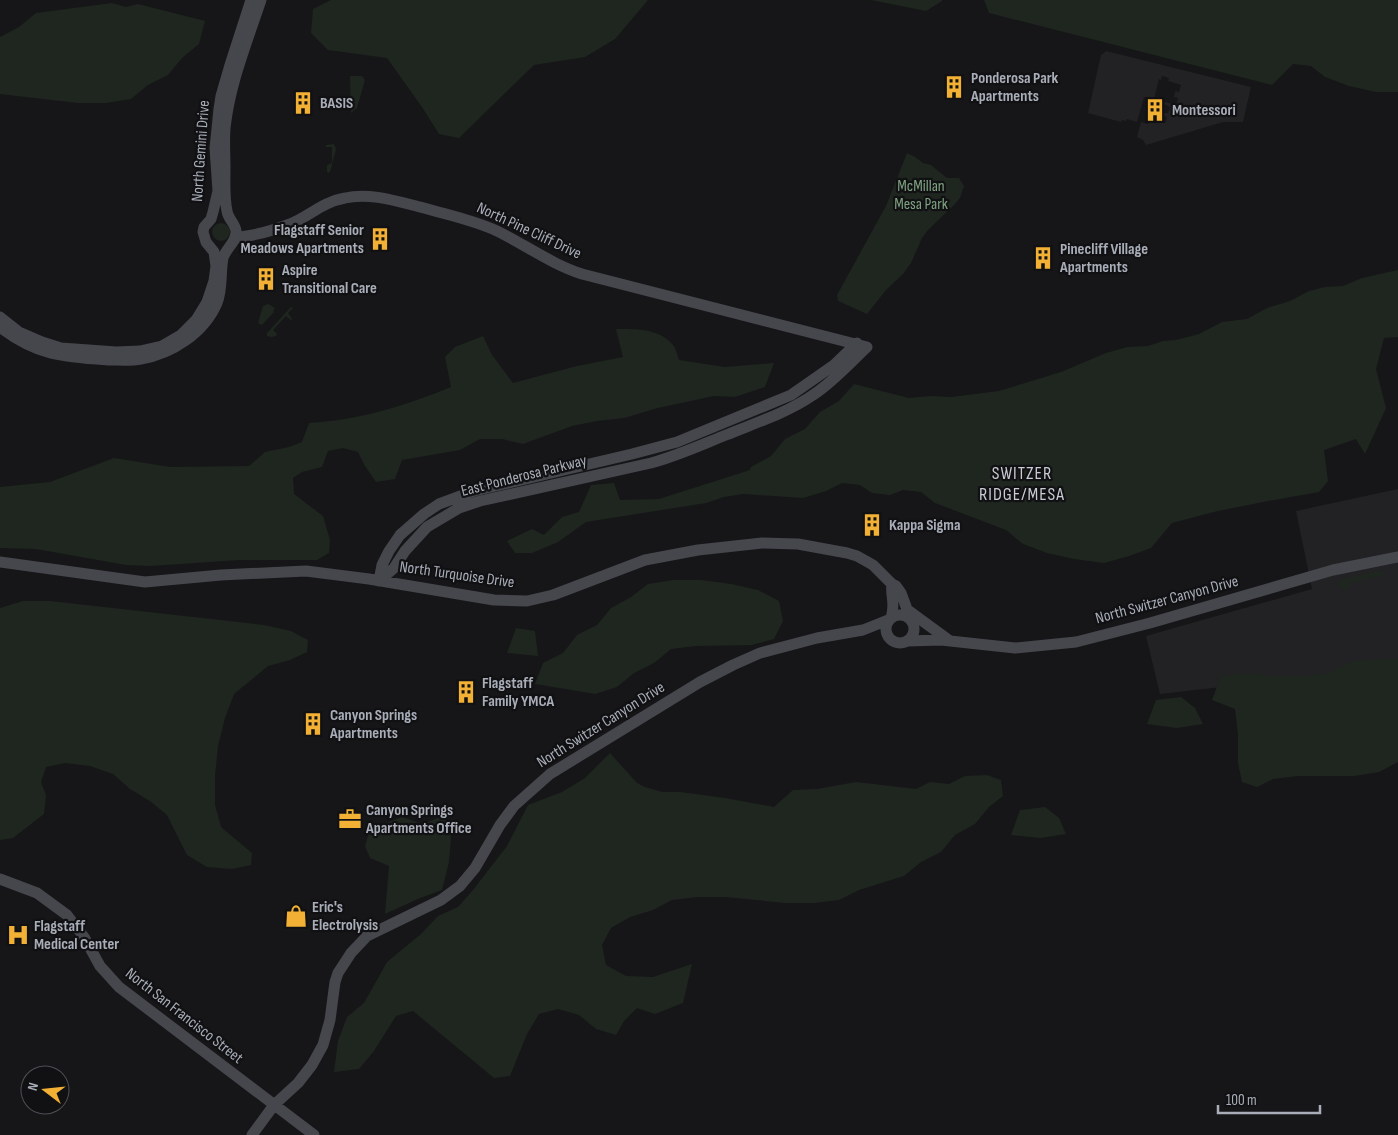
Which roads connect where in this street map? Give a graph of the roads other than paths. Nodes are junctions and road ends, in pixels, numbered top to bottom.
1 (251, 0) edge
2 (261, 0) edge
3 (211, 219) junction
4 (231, 221) junction
5 (268, 230) junction
6 (232, 243) junction
7 (210, 246) junction
8 (0, 317) edge
9 (0, 327) edge
10 (862, 345) joint
11 (1398, 557) edge
12 (0, 562) edge
13 (379, 580) junction
14 (892, 584) junction
15 (890, 619) junction
16 (911, 619) junction
17 (862, 630) junction
18 (888, 637) junction
19 (908, 641) junction
20 (945, 641) junction
21 (0, 879) edge
22 (274, 1105) junction
23 (252, 1135) edge
24 (314, 1135) edge

1 - 3 street, North Gemini Drive
2 - 4 street, North Gemini Drive
3 - 4 street, North Gemini Drive
3 - 7 street, North Gemini Drive
4 - 5 street, North Pine Cliff Drive
4 - 6 street, North Gemini Drive
5 - 6 street, North Pine Cliff Drive
5 - 10 street, North Pine Cliff Drive
6 - 7 street
6 - 9 street, North Gemini Drive
7 - 8 street, North Gemini Drive
10 - 13 street, East Ponderosa Parkway
11 - 20 street, North Switzer Canyon Drive
12 - 13 street, North Turquoise Drive
13 - 14 street, North Turquoise Drive
14 - 15 street
14 - 16 street, North Turquoise Drive
15 - 16 street
15 - 17 street, North Switzer Canyon Drive
15 - 18 street
16 - 19 street
16 - 20 street
16 - 20 street, North Switzer Canyon Drive
17 - 18 street, North Switzer Canyon Drive
17 - 22 street, North Switzer Canyon Drive
18 - 19 street
19 - 20 street, North Switzer Canyon Drive
21 - 22 street, North San Francisco Street
22 - 23 street, North Switzer Canyon Drive
22 - 24 street, North San Francisco Street

